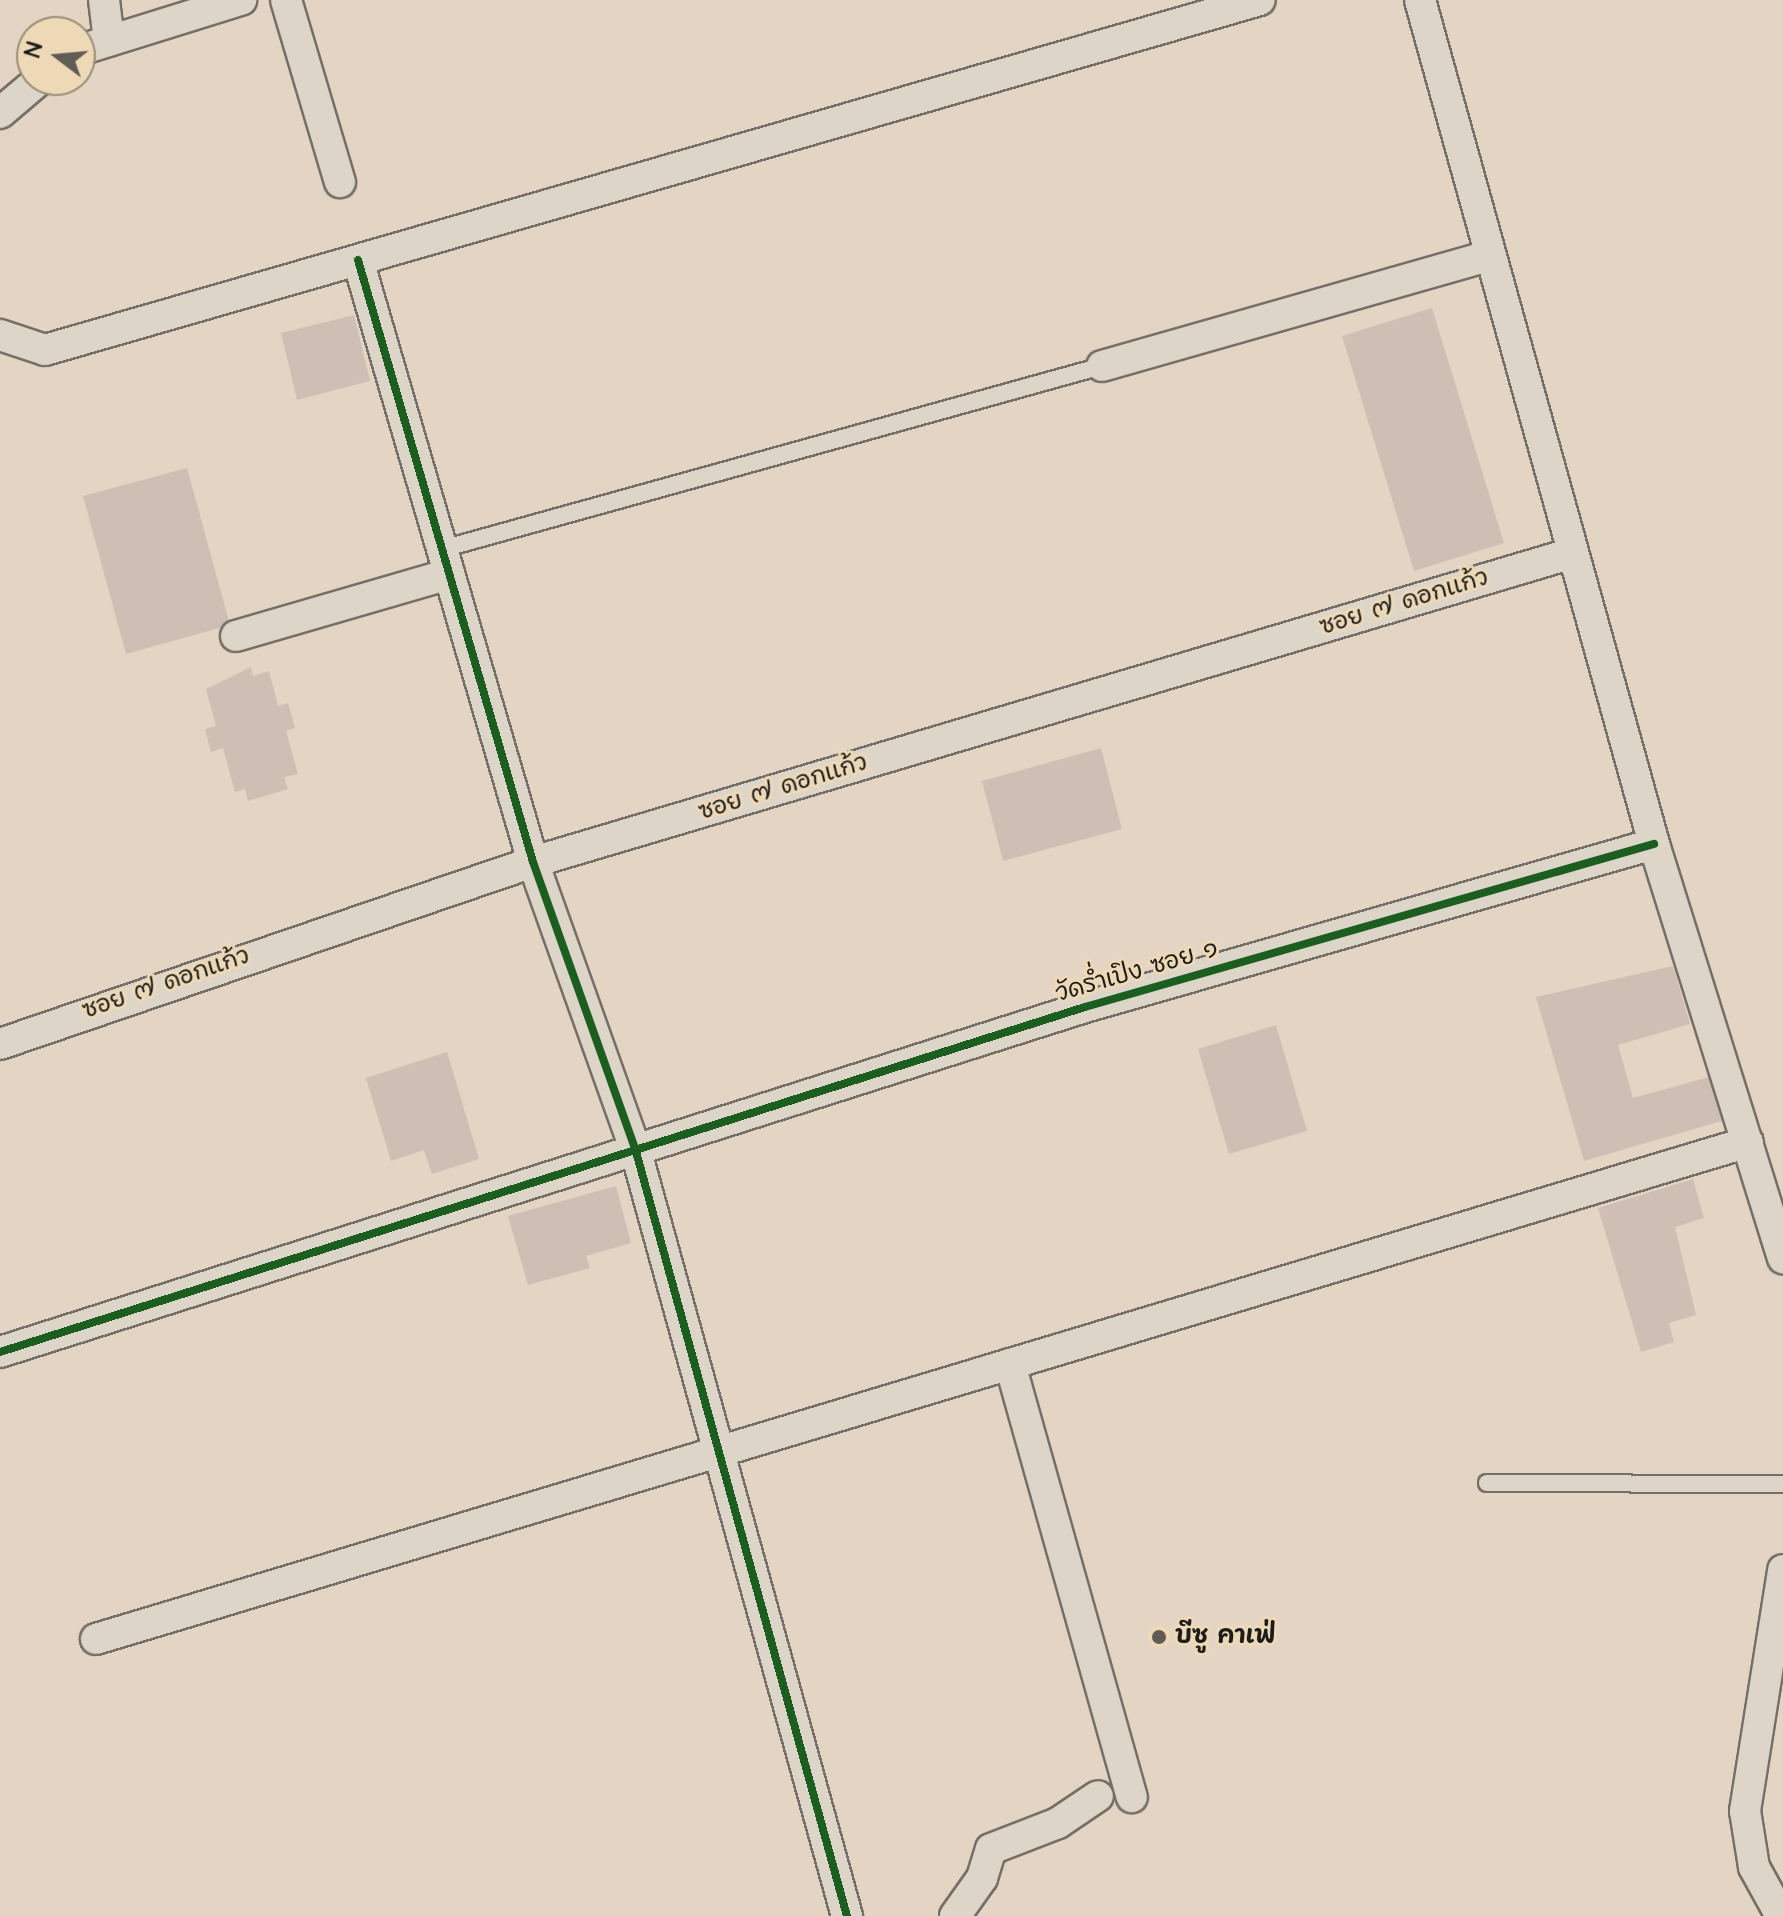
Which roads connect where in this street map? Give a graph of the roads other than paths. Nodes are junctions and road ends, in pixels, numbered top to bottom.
1 (104, 0) edge
2 (241, 0) edge
3 (286, 0) edge
4 (1260, 0) edge
5 (1420, 0) edge
6 (96, 37) edge
7 (96, 45) edge
8 (20, 96) edge
9 (0, 113) edge
10 (340, 182) dead end
11 (1487, 256) junction
12 (358, 260) junction
13 (0, 335) edge
14 (1102, 366) joint
15 (1573, 553) junction
16 (445, 561) junction
17 (236, 636) dead end
18 (1654, 844) junction
19 (533, 862) junction
20 (0, 1044) edge
21 (1748, 1142) junction
22 (635, 1148) junction
23 (1783, 1258) edge
24 (0, 1352) edge
25 (1010, 1364) junction
26 (717, 1453) junction
27 (1487, 1483) dead end
28 (1783, 1484) edge
29 (1783, 1570) edge
30 (96, 1639) dead end
31 (1098, 1796) dead end
32 (1132, 1797) dead end
33 (847, 1916) edge
34 (955, 1916) edge
35 (1781, 1916) edge

1 - 6 street
2 - 7 street
3 - 10 street
4 - 12 street
5 - 11 street
8 - 9 street
11 - 14 street
11 - 15 street
12 - 13 street
12 - 16 street
14 - 16 lane
15 - 18 street
15 - 19 street, ซอย ๗ ดอกแก้ว
16 - 17 street
16 - 19 street
18 - 21 street
18 - 22 street, วัดร่ำเปิง ซอย ๑
19 - 20 street, ซอย ๗ ดอกแก้ว
19 - 22 street
21 - 23 street
21 - 25 street
22 - 24 street, วัดร่ำเปิง ซอย ๑
22 - 26 street
25 - 26 street
25 - 32 street
26 - 30 street
26 - 33 street
27 - 28 lane
29 - 35 street
31 - 34 street

